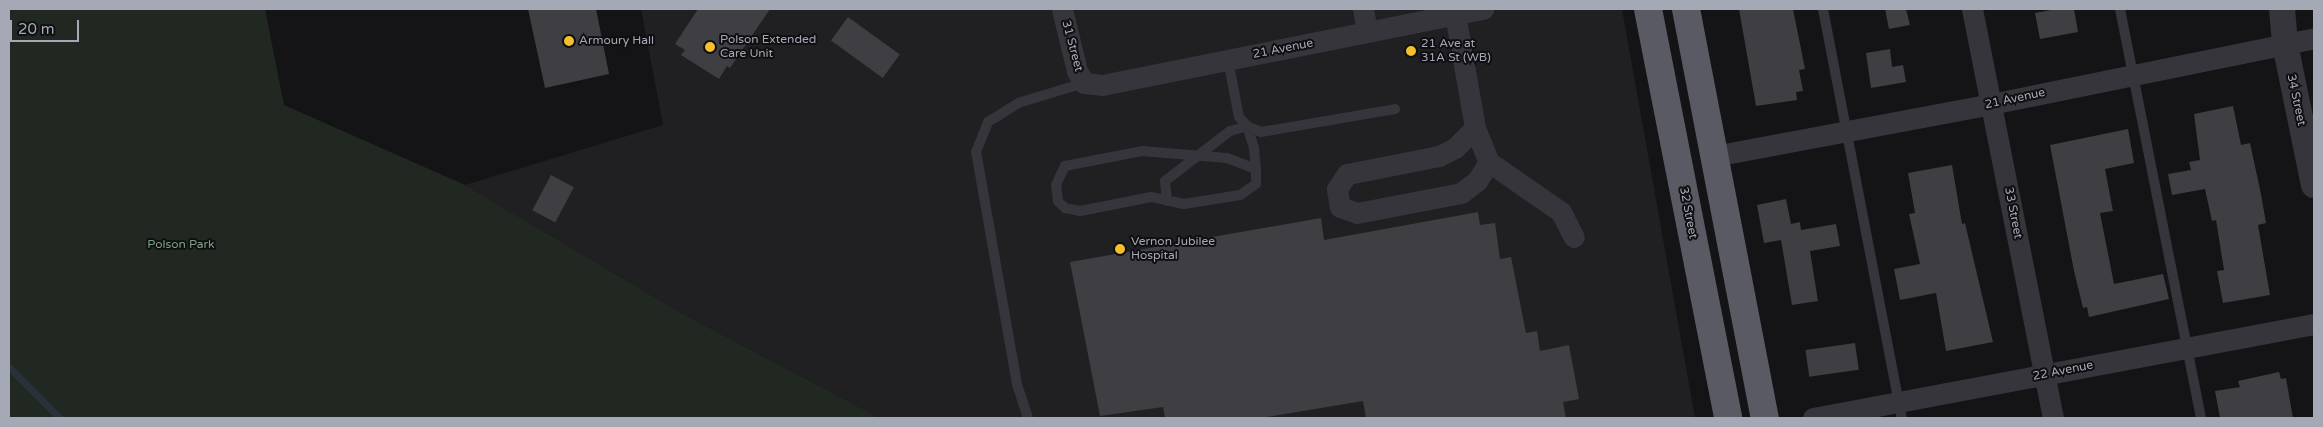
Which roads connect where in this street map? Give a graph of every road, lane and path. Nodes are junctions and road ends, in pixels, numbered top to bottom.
1 (1062, 9) edge
2 (1363, 9) edge
3 (1483, 9) edge
4 (1648, 9) edge
5 (1686, 9) edge
6 (1823, 9) edge
7 (1972, 9) edge
8 (2120, 9) edge
9 (2282, 9) edge
10 (1455, 14) junction
11 (1367, 32) junction
12 (2314, 38) edge
13 (2284, 44) junction
14 (1228, 60) junction
15 (2132, 75) junction
16 (1084, 83) junction
17 (1991, 104) junction
18 (1396, 109) dead end
19 (1247, 126) junction
20 (1475, 128) junction
21 (1846, 131) junction
22 (1201, 153) junction
23 (1714, 156) junction
24 (1489, 162) junction
25 (1256, 169) junction
26 (2314, 185) edge
27 (1167, 201) junction
28 (1574, 237) dead end
29 (2314, 324) edge
30 (2187, 348) junction
31 (2045, 374) junction
32 (1901, 410) edge
33 (1028, 418) edge
34 (1728, 418) edge
35 (1766, 418) edge
36 (1813, 418) edge
37 (2053, 418) edge
38 (2201, 418) edge

1 - 16 street, 31 Street
2 - 11 street
3 - 10 street, 21 Avenue
4 - 34 highway, 32 Street
5 - 23 highway
6 - 21 lane
7 - 17 street, 33 Street
8 - 15 lane
9 - 13 street, 34 Street
10 - 11 street, 21 Avenue
10 - 20 street
11 - 14 street, 21 Avenue
12 - 13 street, 21 Avenue
13 - 15 street, 21 Avenue
13 - 26 street, 34 Street
14 - 16 street, 21 Avenue
14 - 19 lane
15 - 17 street, 21 Avenue
15 - 30 lane
16 - 33 lane
17 - 21 street, 21 Avenue
17 - 31 street, 33 Street
18 - 19 lane
19 - 22 lane
19 - 25 lane
20 - 24 street
20 - 24 street
21 - 23 street, 21 Avenue
21 - 32 lane
22 - 25 lane
22 - 27 lane
22 - 27 lane
23 - 35 highway
24 - 28 street
25 - 27 lane
29 - 30 street, 22 Avenue
30 - 31 street, 22 Avenue
30 - 38 lane
31 - 32 street, 22 Avenue
31 - 37 street, 33 Street
32 - 36 street, 22 Avenue

